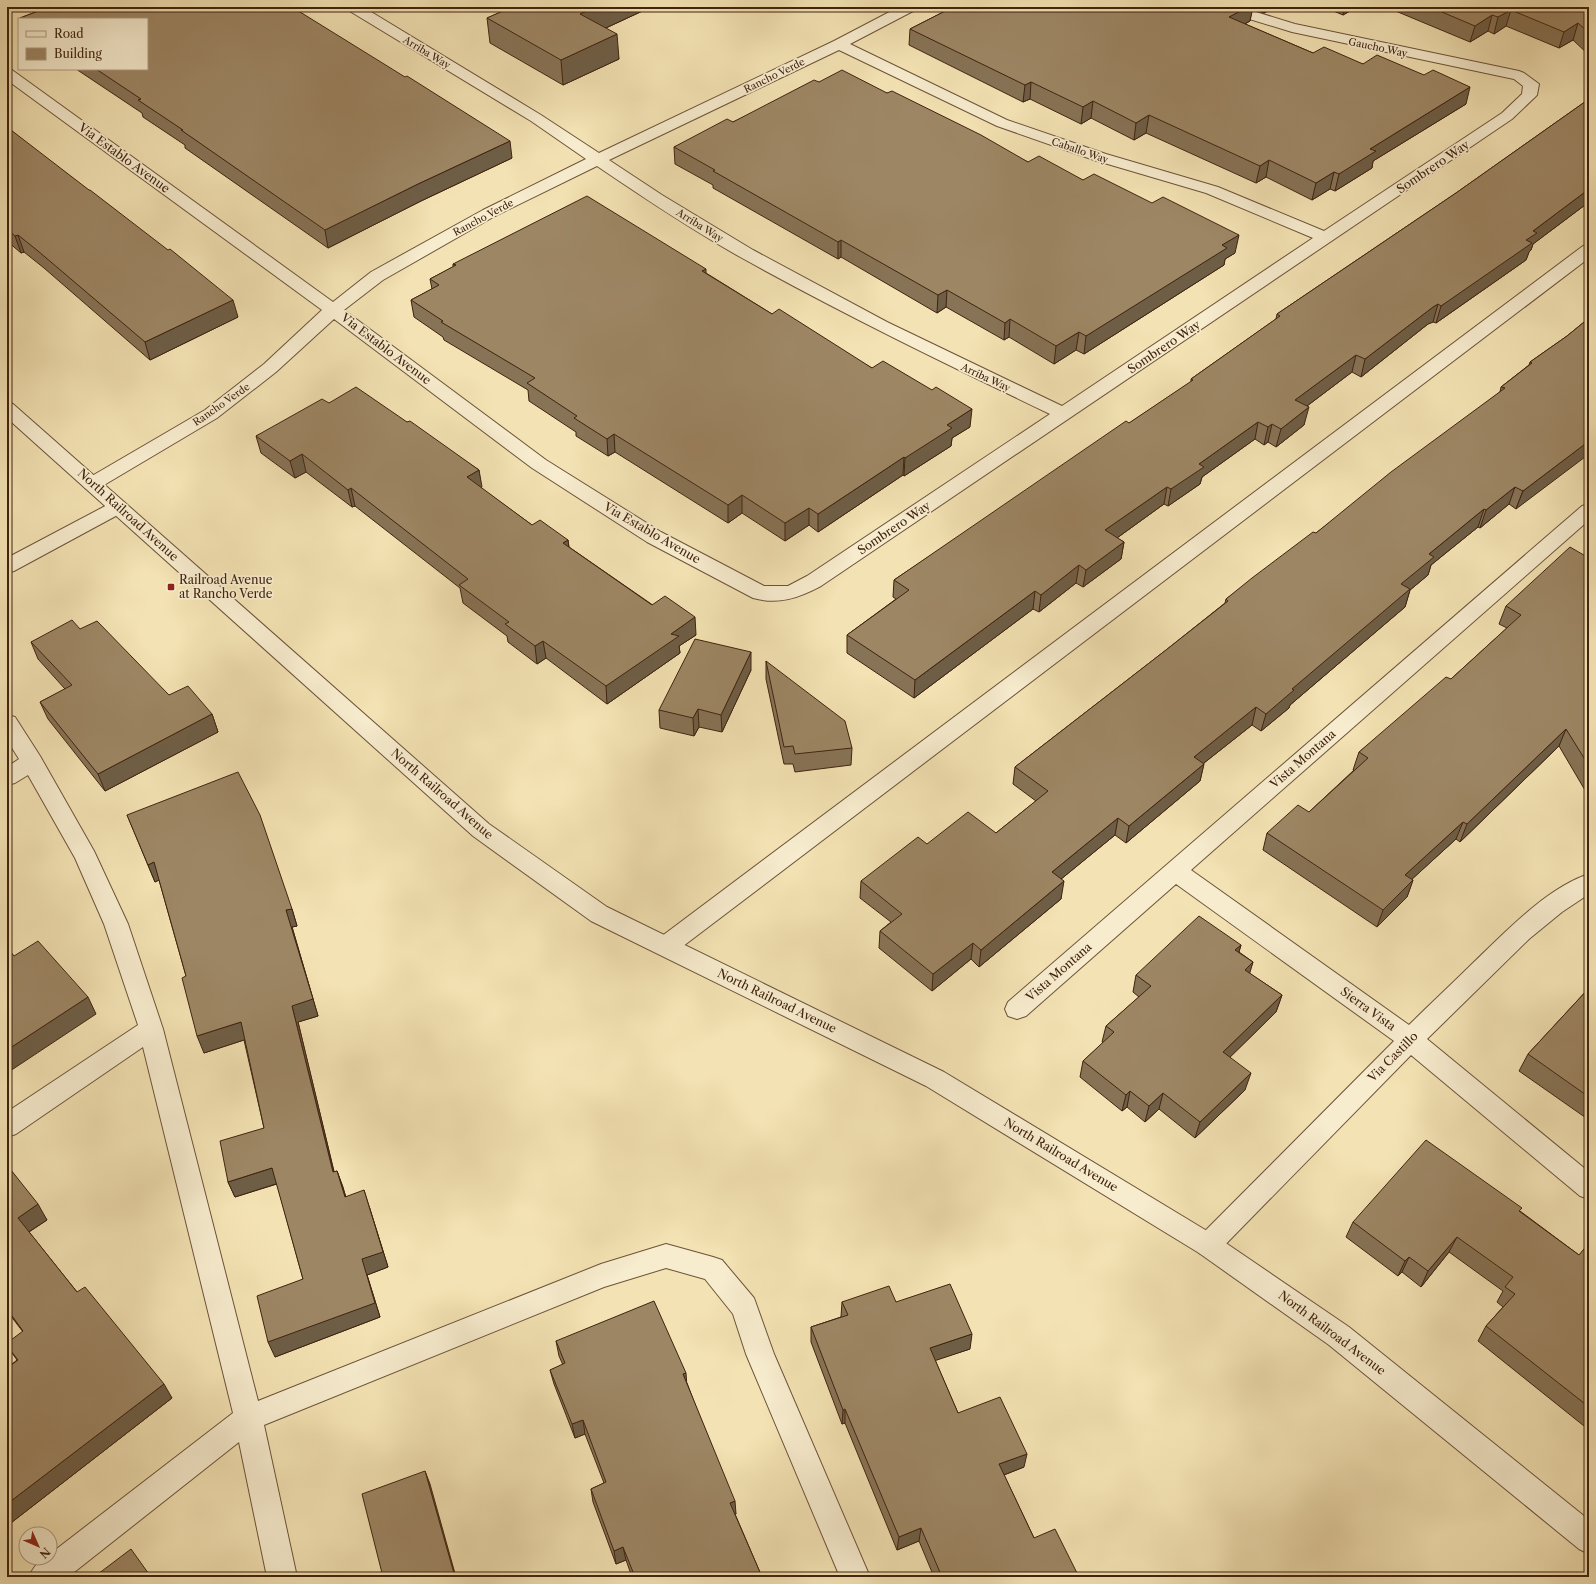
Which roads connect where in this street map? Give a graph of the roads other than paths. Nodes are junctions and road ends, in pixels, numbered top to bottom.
1 (352, 7) edge
2 (910, 7) edge
3 (1225, 7) edge
4 (839, 44) junction
5 (7, 73) edge
6 (1531, 84) joint
7 (598, 159) junction
8 (1327, 238) junction
9 (1589, 250) edge
10 (333, 310) junction
11 (7, 408) edge
12 (1064, 414) junction
13 (92, 484) junction
14 (118, 507) junction
15 (1586, 517) edge
16 (7, 566) edge
17 (782, 594) joint
18 (7, 724) edge
19 (32, 762) junction
20 (7, 777) edge
21 (1175, 871) junction
22 (1589, 883) edge
23 (666, 946) junction
24 (1017, 1009) dead end
25 (151, 1030) junction
26 (1410, 1039) junction
27 (7, 1126) edge
28 (1589, 1188) edge
29 (1208, 1245) junction
30 (248, 1418) junction
31 (1589, 1539) edge
32 (44, 1577) edge
33 (282, 1577) edge
34 (855, 1577) edge

1 - 7 street, Arriba Way
2 - 4 street, Rancho Verde
3 - 6 street, Gaucho Way
4 - 7 street, Rancho Verde
4 - 8 street, Caballo Way
5 - 10 street, Via Establo Avenue
6 - 8 street, Sombrero Way
7 - 10 street, Rancho Verde
7 - 12 street, Arriba Way
8 - 12 street, Sombrero Way
9 - 23 street
10 - 13 street, Rancho Verde
10 - 17 street, Via Establo Avenue
11 - 13 street, North Railroad Avenue
12 - 17 street, Sombrero Way
13 - 14 street, North Railroad Avenue
14 - 16 street
14 - 23 street, North Railroad Avenue
15 - 21 street, Vista Montana
18 - 19 street
19 - 20 street
19 - 25 street
21 - 24 street, Vista Montana
21 - 26 street, Sierra Vista
22 - 26 street, Via Castillo
23 - 29 street, North Railroad Avenue
25 - 27 street
25 - 30 street
26 - 28 street, Sierra Vista
26 - 29 street, Via Castillo
29 - 31 street, North Railroad Avenue
30 - 32 street
30 - 33 street
30 - 34 street

